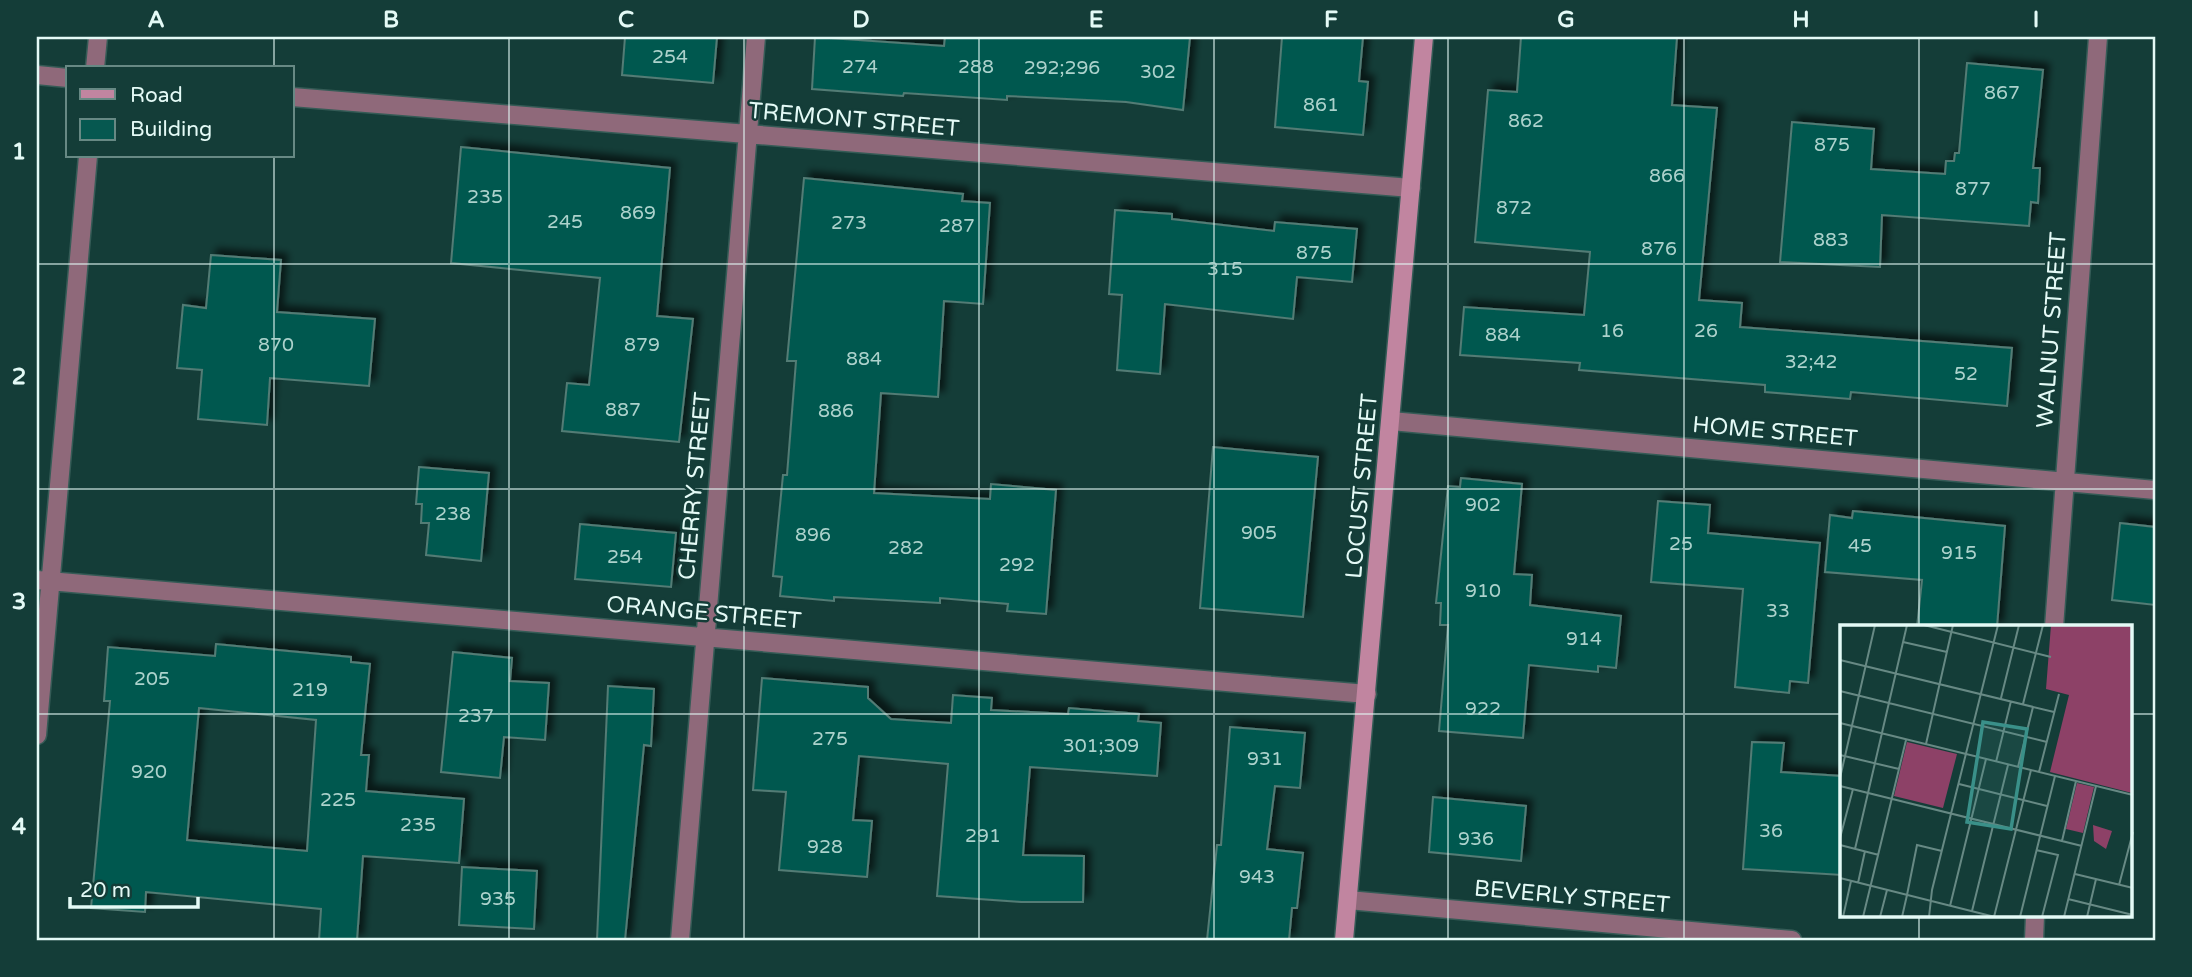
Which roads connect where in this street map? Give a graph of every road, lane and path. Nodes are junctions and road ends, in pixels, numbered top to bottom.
1 (98, 37) edge
2 (756, 37) edge
3 (1424, 37) edge
4 (2098, 37) edge
5 (95, 66) edge
6 (37, 75) edge
7 (66, 78) edge
8 (294, 97) edge
9 (748, 135) junction
10 (88, 158) edge
11 (1411, 188) junction
12 (1391, 421) junction
13 (2064, 481) junction
14 (2155, 490) edge
15 (44, 580) edge
16 (2054, 625) edge
17 (706, 637) junction
18 (1367, 694) junction
19 (37, 735) edge
20 (1348, 900) junction
21 (2035, 918) edge
22 (680, 940) edge
23 (1345, 940) edge
24 (1792, 940) edge
25 (2034, 940) edge

1 - 5 street
2 - 9 street, CHERRY STREET
3 - 11 street, LOCUST STREET
4 - 13 street, WALNUT STREET
6 - 7 street
8 - 9 street, TREMONT STREET
9 - 11 street, TREMONT STREET
9 - 17 street, CHERRY STREET
10 - 15 street
11 - 12 street, LOCUST STREET
12 - 13 street, HOME STREET
12 - 18 street, LOCUST STREET
13 - 14 street, HOME STREET
13 - 16 street, WALNUT STREET
15 - 17 street, ORANGE STREET
15 - 19 street
17 - 18 street, ORANGE STREET
17 - 22 street, CHERRY STREET
18 - 20 street, LOCUST STREET
20 - 23 street, LOCUST STREET
20 - 24 street, BEVERLY STREET
21 - 25 street

